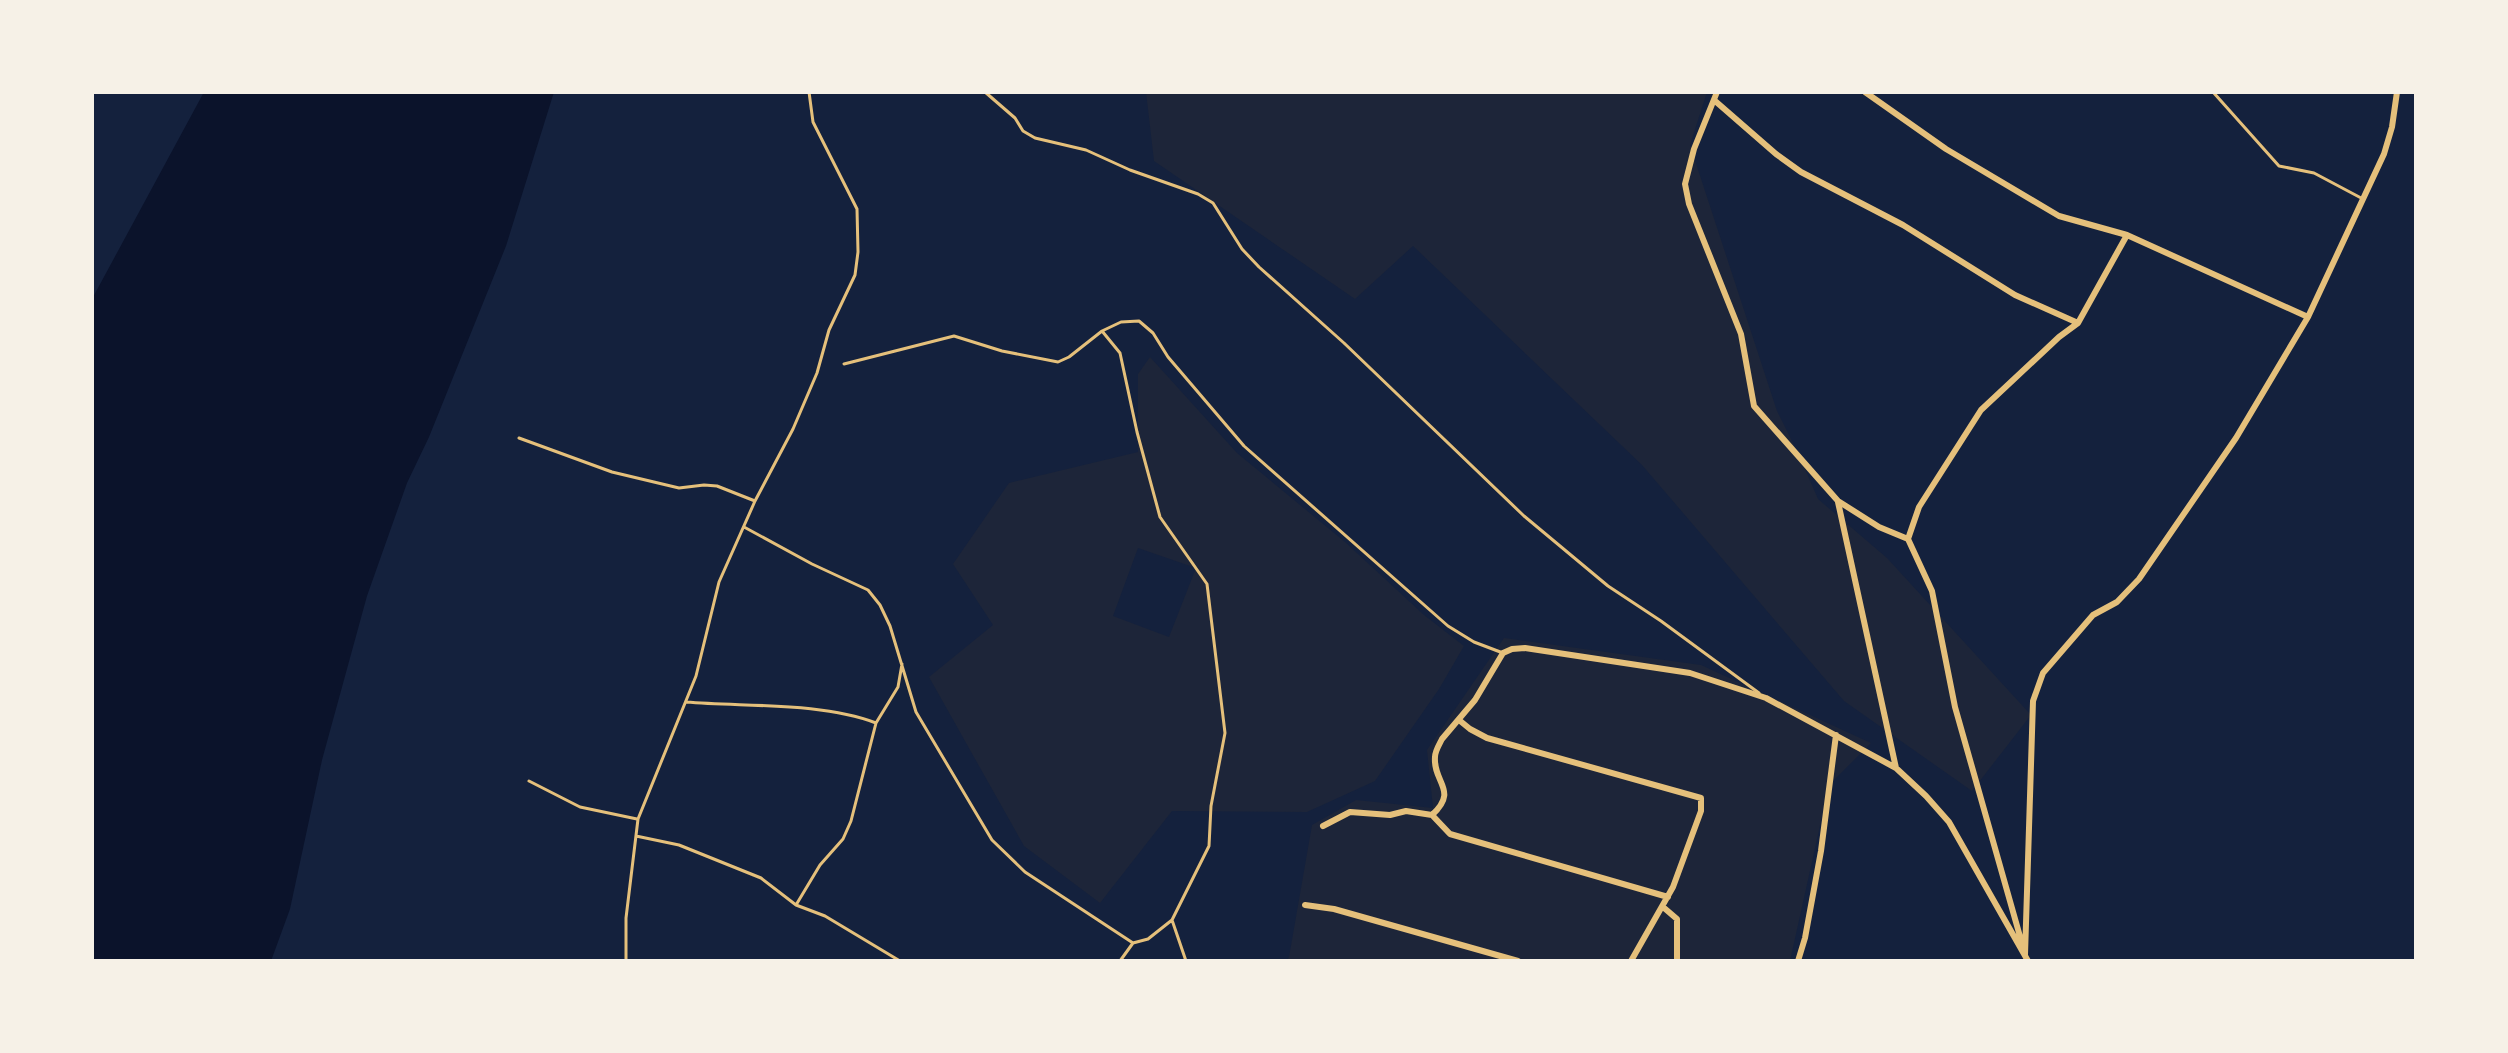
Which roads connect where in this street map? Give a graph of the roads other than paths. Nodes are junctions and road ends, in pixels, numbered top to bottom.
1 (809, 92) edge
2 (985, 92) edge
3 (1865, 92) edge
4 (2213, 92) edge
5 (2397, 92) edge
6 (1715, 96) edge
7 (2363, 199) junction
8 (2127, 235) junction
9 (2308, 317) junction
10 (2078, 323) junction
11 (1102, 331) junction
12 (844, 364) dead end
13 (519, 438) dead end
14 (755, 501) junction
15 (1838, 501) junction
16 (743, 527) junction
17 (1908, 539) junction
18 (1503, 653) junction
19 (903, 661) junction
20 (1766, 698) junction
21 (686, 702) junction
22 (1459, 720) junction
23 (876, 723) junction
24 (1836, 735) junction
25 (1896, 768) junction
26 (529, 781) dead end
27 (1432, 815) junction
28 (638, 819) junction
29 (1323, 826) dead end
30 (636, 836) junction
31 (1668, 897) junction
32 (796, 905) junction
33 (1305, 905) dead end
34 (1663, 907) junction
35 (1172, 920) junction
36 (1133, 943) junction
37 (2026, 958) edge
38 (626, 961) edge
39 (900, 961) edge
40 (1120, 961) edge
41 (1186, 961) edge
42 (1518, 961) edge
43 (1631, 961) edge
44 (1677, 961) edge
45 (1798, 961) edge

1 - 14 lane
2 - 20 lane
3 - 8 street
4 - 7 lane
5 - 7 street
6 - 10 street
6 - 15 street
7 - 9 street
8 - 9 street
8 - 10 street
9 - 37 street
10 - 17 street
11 - 12 lane
11 - 18 lane
11 - 35 lane
13 - 14 lane
14 - 16 lane
15 - 17 street
15 - 25 street
16 - 19 lane
16 - 21 lane
17 - 37 street
18 - 20 street
18 - 22 street
19 - 23 lane
19 - 36 lane
20 - 24 street
21 - 23 lane
21 - 28 lane
22 - 27 street
22 - 31 street
23 - 32 lane
24 - 25 street
24 - 45 street
25 - 37 street
26 - 28 lane
27 - 29 street
27 - 31 street
28 - 30 lane
30 - 32 lane
30 - 38 lane
31 - 34 street
32 - 39 lane
33 - 42 street
34 - 43 street
34 - 44 street
35 - 36 lane
35 - 41 lane
36 - 40 lane

